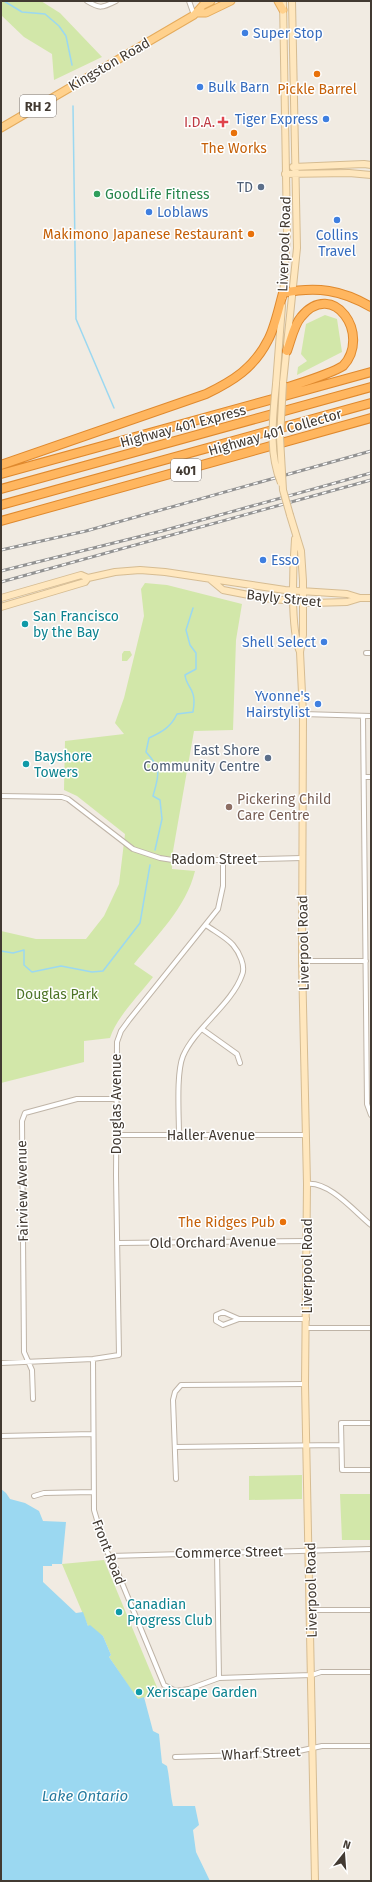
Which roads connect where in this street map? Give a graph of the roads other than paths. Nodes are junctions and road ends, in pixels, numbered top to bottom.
1 (87, 1) edge
2 (116, 1) edge
3 (189, 1) edge
4 (211, 1) edge
5 (231, 1) edge
6 (278, 1) edge
7 (283, 1) edge
8 (292, 1) edge
9 (282, 10) junction
10 (196, 14) junction
11 (1, 128) edge
12 (371, 165) edge
13 (295, 166) junction
14 (286, 167) junction
15 (285, 174) junction
16 (296, 174) junction
17 (371, 175) edge
18 (293, 291) junction
19 (280, 293) junction
20 (371, 307) edge
21 (287, 351) junction
22 (371, 372) edge
23 (371, 387) edge
24 (371, 403) edge
25 (253, 405) junction
26 (371, 418) edge
27 (1, 465) edge
28 (1, 474) edge
29 (282, 485) junction
30 (1, 489) edge
31 (1, 505) edge
32 (1, 522) edge
33 (295, 535) junction
34 (88, 578) junction
35 (211, 580) junction
36 (294, 591) junction
37 (303, 592) junction
38 (1, 598) edge
39 (360, 598) junction
40 (371, 598) edge
41 (294, 601) junction
42 (303, 602) junction
43 (1, 607) edge
44 (300, 652) junction
45 (303, 714) junction
46 (363, 716) junction
47 (371, 716) edge
48 (364, 777) junction
49 (371, 777) edge
50 (1, 796) edge
51 (302, 858) junction
52 (223, 860) junction
53 (206, 925) junction
54 (302, 961) junction
55 (366, 961) junction
56 (202, 1029) junction
57 (240, 1063) dead end
58 (116, 1099) junction
59 (371, 1115) edge
60 (306, 1134) junction
61 (116, 1135) junction
62 (179, 1135) junction
63 (307, 1184) junction
64 (371, 1225) edge
65 (307, 1241) junction
66 (118, 1243) junction
67 (238, 1319) junction
68 (307, 1319) junction
69 (307, 1328) junction
70 (371, 1328) edge
71 (93, 1359) junction
72 (29, 1361) junction
73 (1, 1363) edge
74 (305, 1384) junction
75 (33, 1399) dead end
76 (371, 1423) edge
77 (93, 1434) junction
78 (1, 1436) edge
79 (340, 1445) junction
80 (307, 1446) junction
81 (175, 1447) junction
82 (371, 1470) edge
83 (176, 1480) dead end
84 (93, 1492) junction
85 (34, 1496) dead end
86 (371, 1549) edge
87 (310, 1550) junction
88 (217, 1552) junction
89 (110, 1556) junction
90 (311, 1610) junction
91 (371, 1610) edge
92 (371, 1672) edge
93 (312, 1675) junction
94 (219, 1678) junction
95 (371, 1746) edge
96 (313, 1749) junction
97 (175, 1757) dead end
98 (315, 1881) edge

1 - 2 street
3 - 10 street
4 - 10 main road, Kingston Road / RH 2
5 - 10 main road, Kingston Road / RH 2
6 - 9 main road
7 - 9 main road, Liverpool Road
8 - 13 main road, Liverpool Road
9 - 14 main road, Liverpool Road
10 - 11 main road, Kingston Road / RH 2
12 - 13 main road
13 - 14 main road
13 - 16 main road, Liverpool Road
14 - 15 main road, Liverpool Road
15 - 16 main road
15 - 19 main road, Liverpool Road
16 - 17 main road
16 - 18 main road, Liverpool Road
18 - 19 highway
18 - 20 highway
18 - 21 main road, Liverpool Road
19 - 27 highway
19 - 29 main road, Liverpool Road, bridge
21 - 25 highway
21 - 29 main road, Liverpool Road, bridge
22 - 25 highway
23 - 30 highway, Highway 401 Express / 401
24 - 31 highway, Highway 401 Express / 401
25 - 28 highway
26 - 32 highway, Highway 401 Collector / 401
29 - 33 main road, Liverpool Road, bridge
33 - 36 main road, Liverpool Road
33 - 37 main road, Liverpool Road
34 - 35 main road, Bayly Street
34 - 38 main road, Bayly Street
34 - 43 main road, Bayly Street
35 - 36 main road, Bayly Street
35 - 41 main road, Bayly Street
36 - 37 main road, Bayly Street
36 - 41 main road, Liverpool Road
37 - 39 main road, Bayly Street
37 - 42 main road, Liverpool Road
39 - 40 main road, Bayly Street
39 - 42 main road, Bayly Street
41 - 42 main road, Bayly Street
41 - 44 main road, Liverpool Road
42 - 44 main road, Liverpool Road
44 - 45 main road, Liverpool Road
45 - 46 street
45 - 51 main road, Liverpool Road
46 - 47 street
46 - 48 street
48 - 49 street
48 - 55 street
50 - 52 street, Radom Street
51 - 52 street, Radom Street
51 - 54 main road, Liverpool Road
52 - 53 street, Douglas Avenue
53 - 56 street
53 - 58 street, Douglas Avenue
54 - 55 street
54 - 60 main road, Liverpool Road
55 - 59 street
56 - 57 street
56 - 62 street
58 - 61 street, Douglas Avenue
58 - 72 street, Fairview Avenue
60 - 62 street, Haller Avenue
60 - 63 main road, Liverpool Road
61 - 62 street, Haller Avenue
61 - 66 street, Douglas Avenue
63 - 64 street
63 - 65 main road, Liverpool Road
65 - 66 street, Old Orchard Avenue
65 - 68 main road, Liverpool Road
66 - 71 street, Douglas Avenue
67 - 67 street
67 - 68 street
68 - 69 main road, Liverpool Road
69 - 70 street
69 - 74 main road, Liverpool Road
71 - 72 street
71 - 77 street, Front Road
72 - 73 street
72 - 75 street
74 - 80 main road, Liverpool Road
74 - 81 street
76 - 79 street
77 - 78 street
77 - 84 street, Front Road
79 - 80 street
79 - 82 street
80 - 81 street
80 - 87 main road, Liverpool Road
81 - 83 street
84 - 85 street
84 - 89 street, Front Road
86 - 87 street, Commerce Street
87 - 88 street, Commerce Street
87 - 90 main road, Liverpool Road
88 - 89 street, Commerce Street
88 - 94 street
89 - 94 street, Front Road
90 - 91 street
90 - 93 main road, Liverpool Road
92 - 93 street
93 - 94 street
93 - 96 main road, Liverpool Road
95 - 96 street, Wharf Street
96 - 97 street, Wharf Street
96 - 98 main road, Liverpool Road

